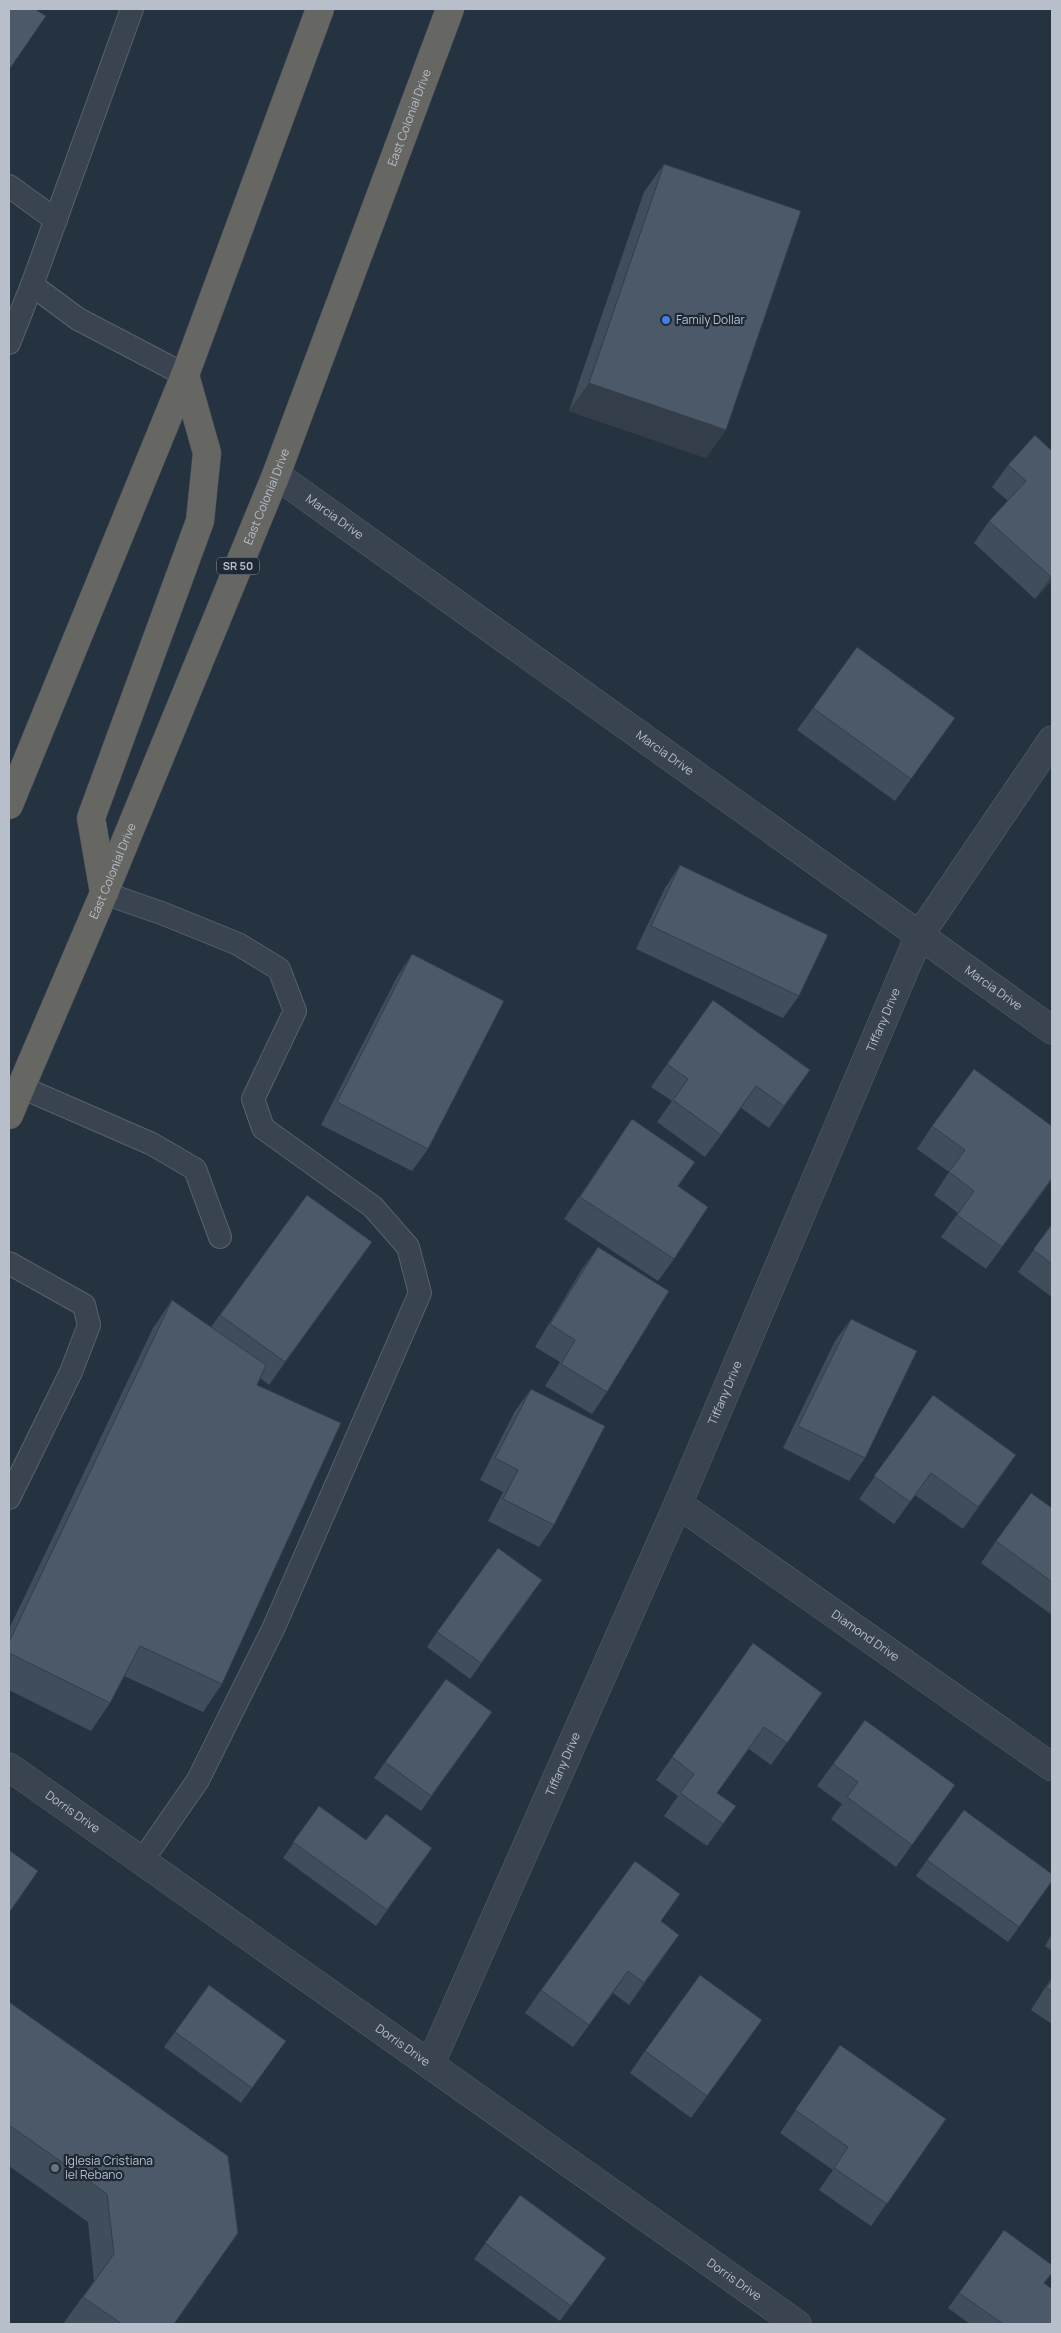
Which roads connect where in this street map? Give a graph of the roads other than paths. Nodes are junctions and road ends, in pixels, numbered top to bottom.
1 (132, 9) edge
2 (320, 9) edge
3 (450, 9) edge
4 (9, 186) edge
5 (56, 220) junction
6 (32, 285) junction
7 (9, 339) edge
8 (185, 375) junction
9 (276, 475) junction
10 (1052, 740) edge
11 (9, 805) edge
12 (104, 893) junction
13 (919, 936) junction
14 (1052, 1030) edge
15 (21, 1086) junction
16 (9, 1116) edge
17 (220, 1237) dead end
18 (9, 1263) edge
19 (9, 1498) edge
20 (678, 1504) junction
21 (9, 1767) edge
22 (1052, 1767) edge
23 (142, 1861) junction
24 (430, 2065) junction
25 (797, 2324) edge

1 - 5 lane
2 - 8 highway
3 - 9 highway, East Colonial Drive / SR 50
4 - 5 lane
5 - 6 lane
6 - 7 lane
6 - 8 lane
8 - 11 highway
8 - 12 highway
9 - 12 highway, East Colonial Drive / SR 50
9 - 13 street, Marcia Drive
10 - 13 street, Tiffany Drive
12 - 15 highway, East Colonial Drive / SR 50
12 - 23 lane
13 - 14 street, Marcia Drive
13 - 20 street, Tiffany Drive
15 - 16 highway, East Colonial Drive / SR 50
15 - 17 lane
18 - 19 lane
20 - 22 street, Diamond Drive
20 - 24 street, Tiffany Drive
21 - 23 street, Dorris Drive
23 - 24 street, Dorris Drive
24 - 25 street, Dorris Drive

